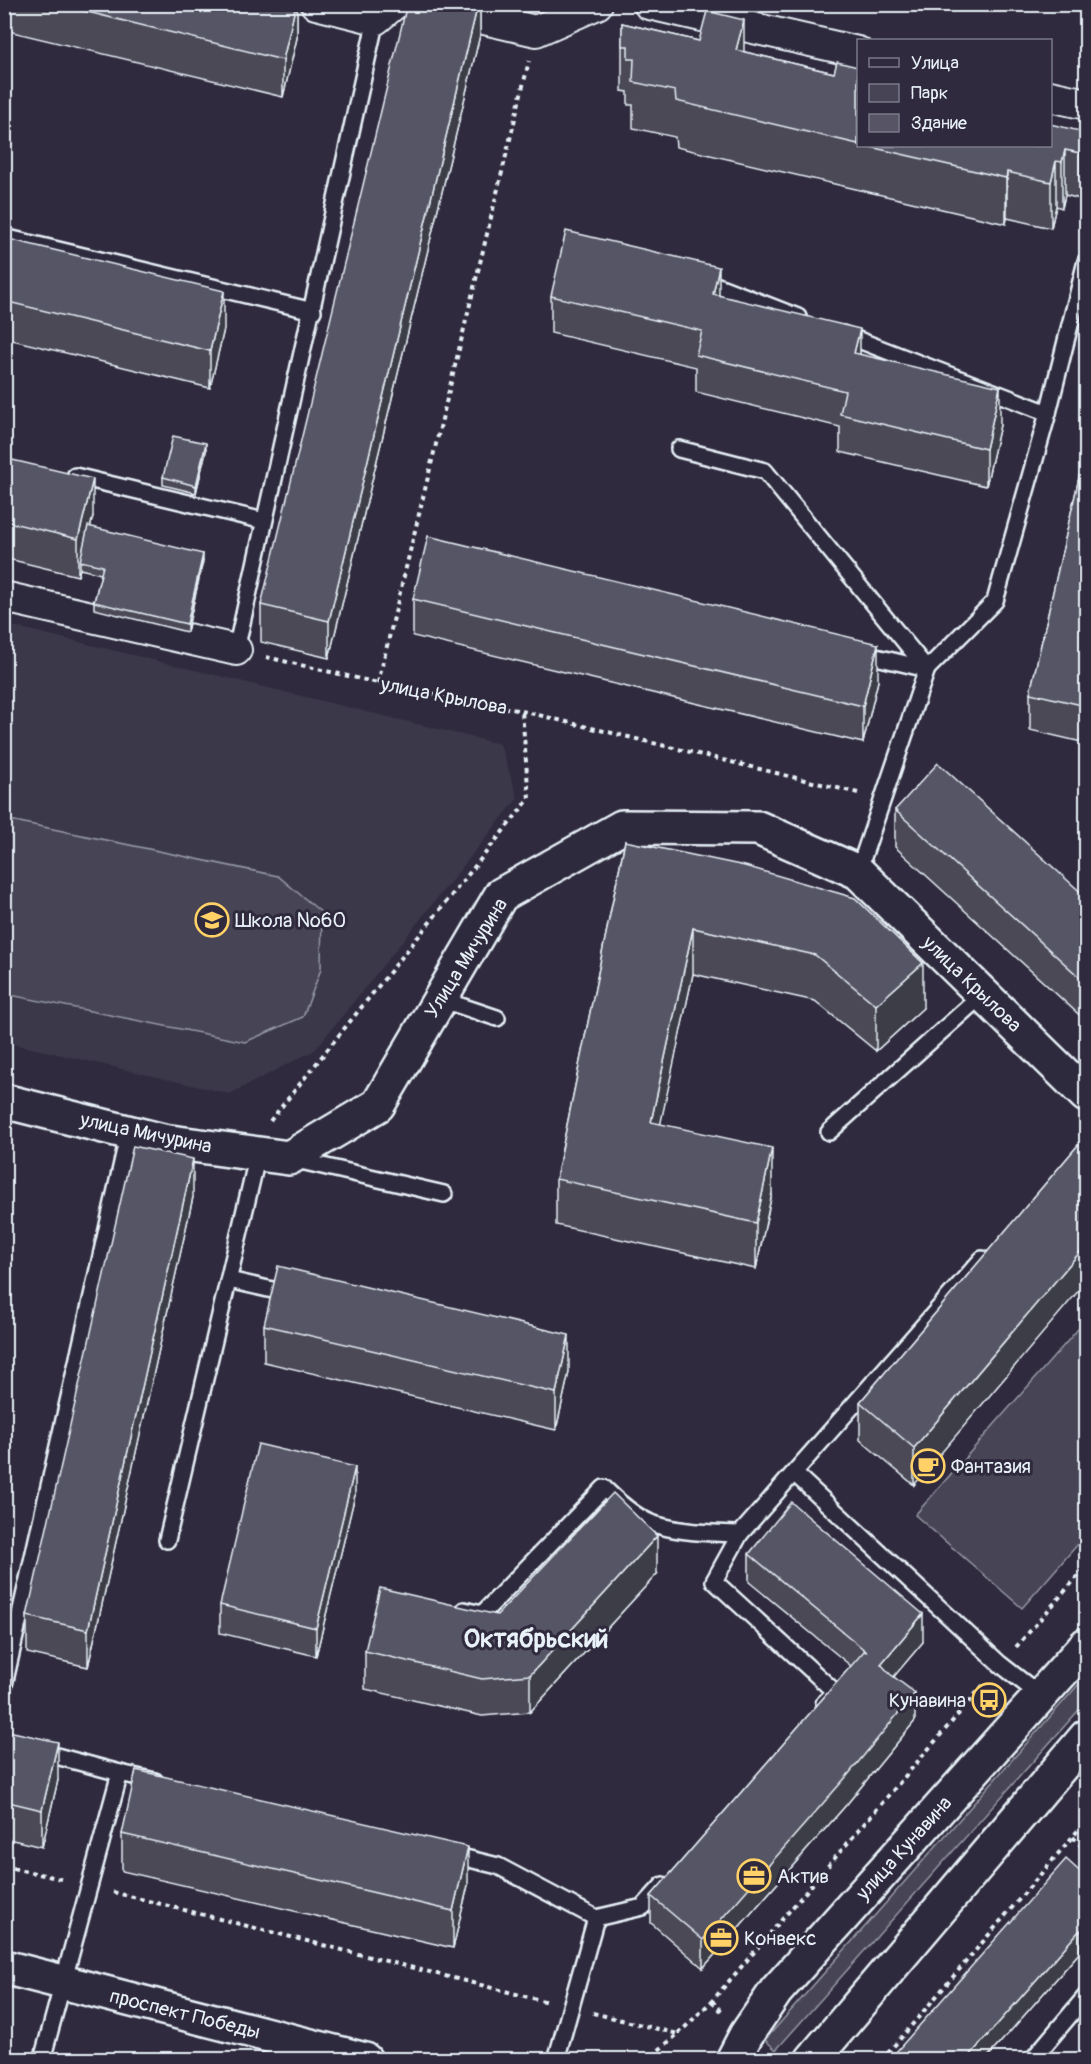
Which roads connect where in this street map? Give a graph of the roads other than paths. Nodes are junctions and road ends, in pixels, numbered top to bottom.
1 (316, 4) edge
2 (419, 4) edge
3 (597, 4) edge
4 (649, 4) edge
5 (385, 12) edge
6 (857, 52) edge
7 (1052, 96) edge
8 (1086, 104) edge
9 (4, 237) edge
10 (1086, 261) edge
11 (691, 276) edge
12 (313, 310) junction
13 (1048, 414) junction
14 (679, 449) dead end
15 (61, 472) edge
16 (264, 521) junction
17 (4, 597) edge
18 (236, 650) joint
19 (846, 650) edge
20 (927, 669) junction
21 (858, 872) junction
22 (983, 994) junction
23 (440, 999) junction
24 (497, 1018) dead end
25 (1086, 1095) edge
26 (5, 1106) edge
27 (129, 1132) junction
28 (829, 1132) dead end
29 (264, 1155) junction
30 (444, 1194) dead end
31 (992, 1248) edge
32 (229, 1280) junction
33 (308, 1299) edge
34 (794, 1473) junction
35 (740, 1534) junction
36 (167, 1540) dead end
37 (449, 1607) edge
38 (1086, 1645) edge
39 (4, 1685) edge
40 (1041, 1696) junction
41 (812, 1717) edge
42 (1086, 1737) edge
43 (4, 1742) edge
44 (120, 1773) junction
45 (166, 1784) edge
46 (429, 1849) edge
47 (674, 1873) edge
48 (596, 1918) junction
49 (4, 1967) edge
50 (64, 1983) junction
51 (1086, 1996) edge
52 (42, 2060) edge
53 (365, 2060) edge
54 (556, 2060) edge
55 (733, 2060) edge
56 (812, 2060) edge
57 (1032, 2060) edge

1 - 5 street
2 - 3 street
4 - 6 street
5 - 12 lane
7 - 8 street
9 - 12 lane
10 - 13 lane
11 - 13 lane
12 - 16 lane
13 - 20 lane
14 - 20 lane
15 - 16 lane
16 - 18 lane
17 - 18 street
19 - 20 lane
20 - 21 lane
21 - 22 street, улица Крылова
21 - 23 street, Улица Мичурина
22 - 25 street, улица Крылова
22 - 28 lane
23 - 24 lane
23 - 29 street, Улица Мичурина
26 - 27 street, улица Мичурина
27 - 29 street, улица Мичурина
27 - 39 lane
29 - 30 lane
29 - 32 lane
31 - 34 lane
32 - 33 lane
32 - 36 lane
34 - 35 lane
34 - 40 lane
35 - 37 lane
35 - 41 lane
38 - 40 street, улица Кунавина
40 - 55 street, улица Кунавина
42 - 56 street
43 - 44 lane
44 - 45 lane
44 - 50 lane
46 - 48 lane
47 - 48 lane
48 - 54 lane
49 - 50 street, проспект Победы
50 - 52 lane
50 - 53 street, проспект Победы
51 - 57 lane

